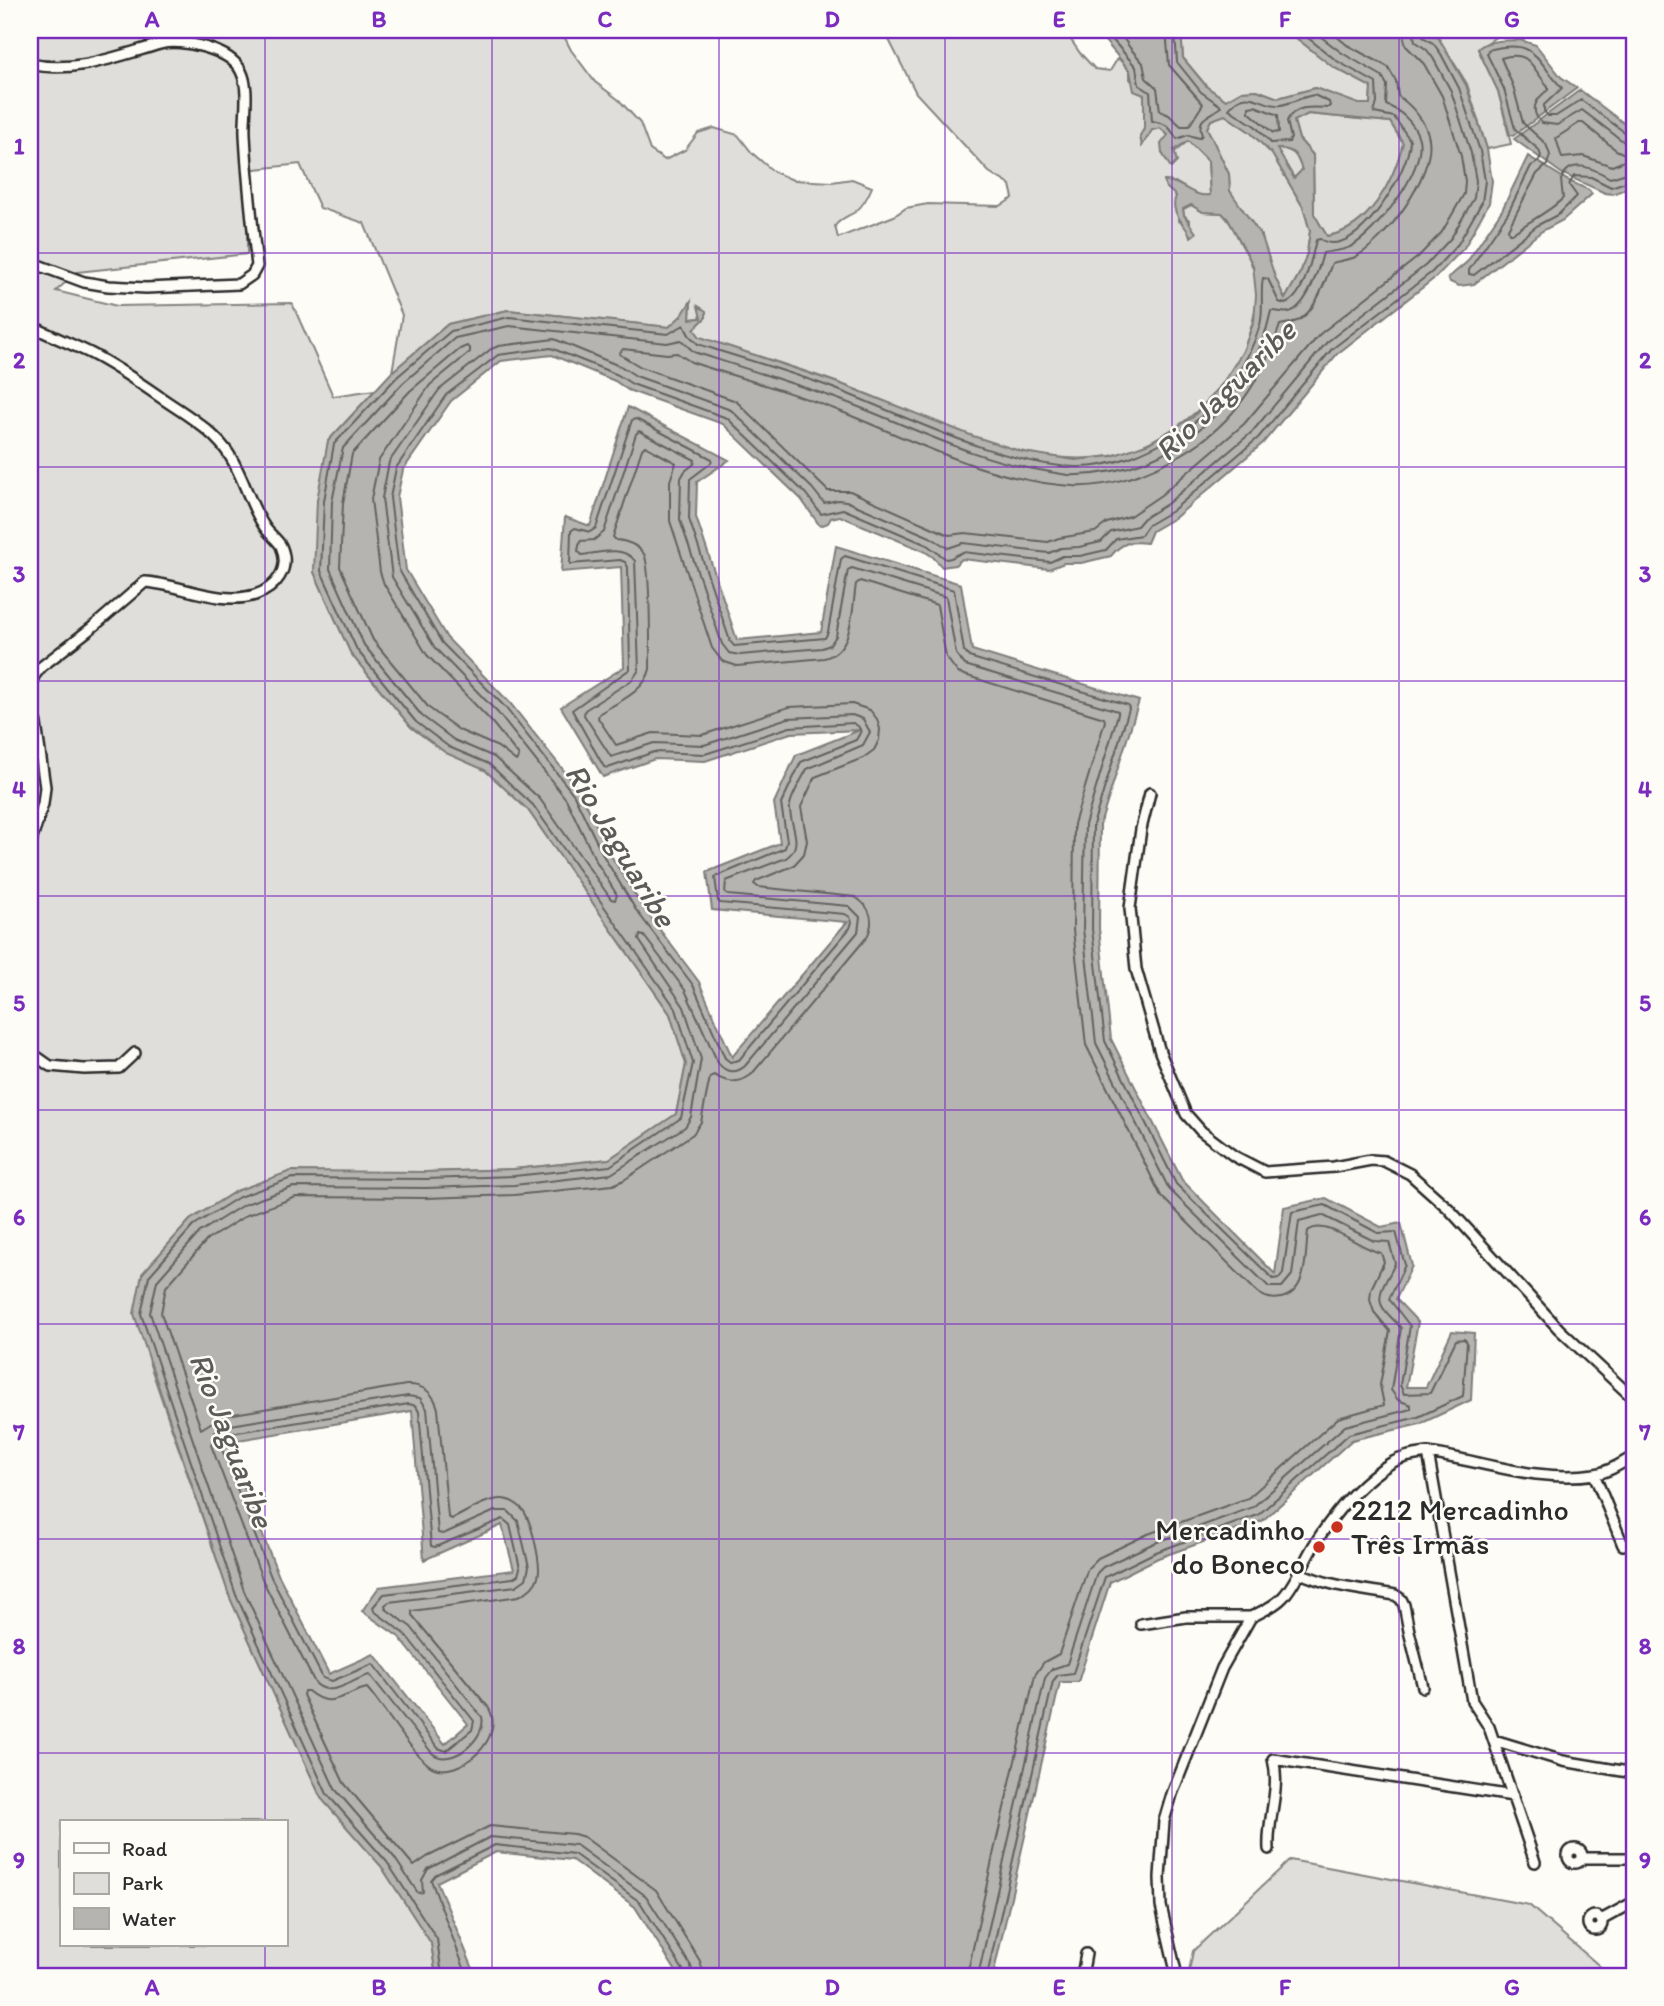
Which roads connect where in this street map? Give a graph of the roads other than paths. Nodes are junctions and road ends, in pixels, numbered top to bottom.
1 (30, 64) edge
2 (30, 262) edge
3 (30, 325) edge
4 (1150, 793) dead end
5 (30, 845) edge
6 (30, 1052) edge
7 (135, 1053) dead end
8 (1634, 1399) edge
9 (1428, 1453) junction
10 (1634, 1456) edge
11 (1594, 1474) junction
12 (1623, 1545) dead end
13 (1298, 1572) junction
14 (1251, 1617) junction
15 (1141, 1624) dead end
16 (1423, 1686) dead end
17 (1494, 1740) junction
18 (1634, 1773) edge
19 (1513, 1796) junction
20 (1269, 1849) dead end
21 (1634, 1857) edge
22 (1582, 1858) dead end
23 (1535, 1862) dead end
24 (1634, 1902) edge
25 (1601, 1920) dead end
26 (1086, 1954) dead end
27 (1082, 1976) edge
28 (1177, 1976) edge

1 - 2 street
3 - 5 street
4 - 8 street
6 - 7 street
9 - 11 street
9 - 13 street
9 - 17 street
10 - 11 street
11 - 12 street
13 - 14 street
13 - 16 street
14 - 15 street
14 - 28 street
17 - 18 street
17 - 19 street
19 - 20 street
19 - 23 street
21 - 22 street
24 - 25 street
26 - 27 street

